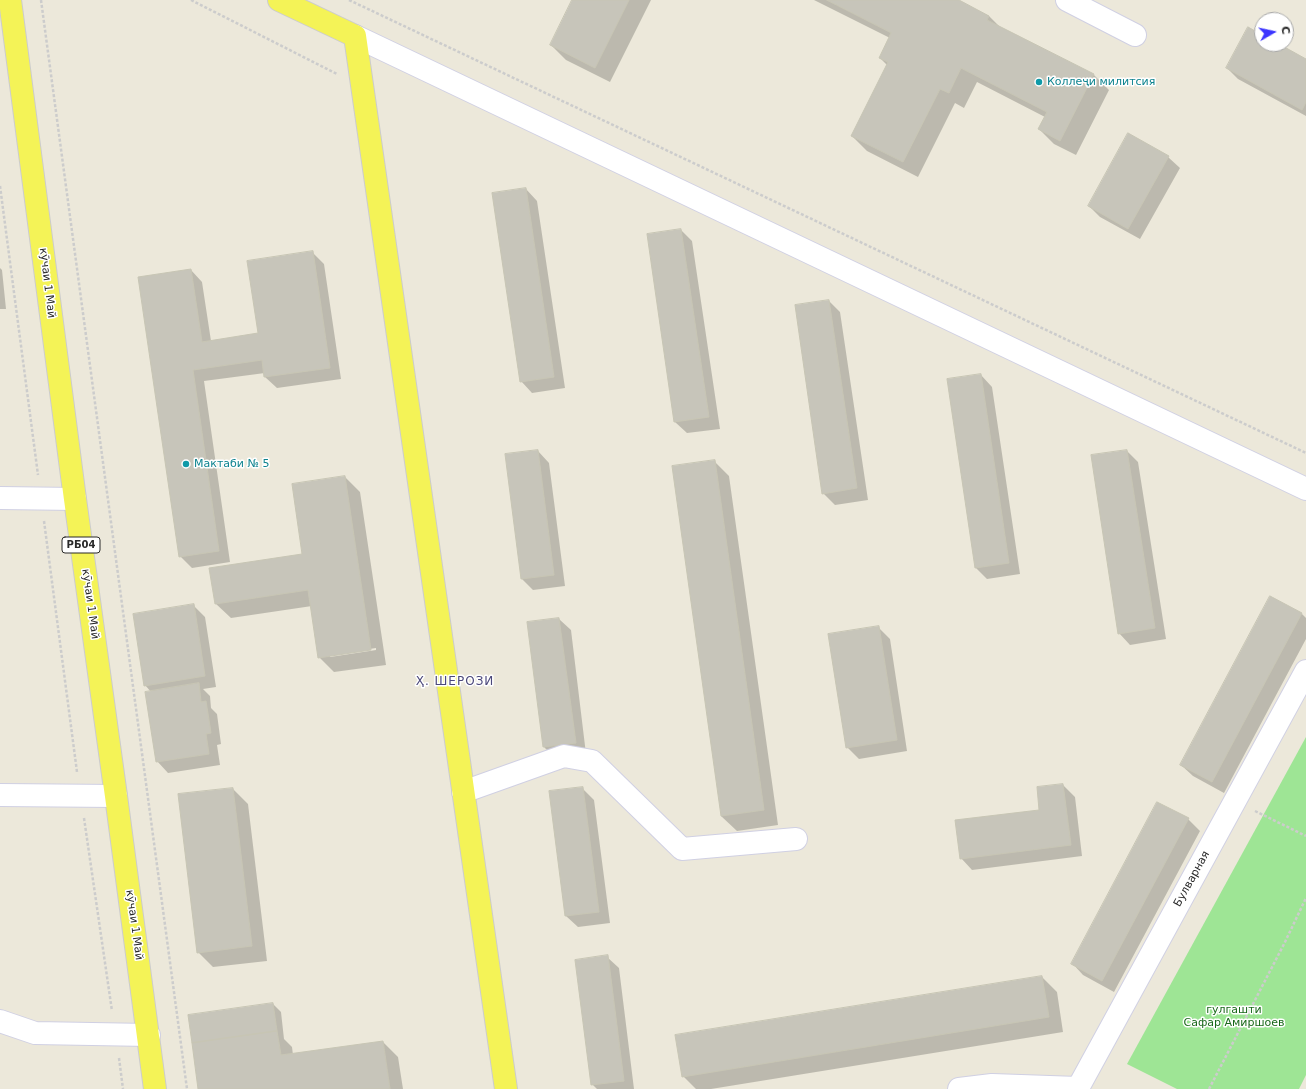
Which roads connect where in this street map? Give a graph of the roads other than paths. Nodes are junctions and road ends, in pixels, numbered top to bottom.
1 (10, 0) edge
2 (280, 0) edge
3 (1067, 0) edge
4 (355, 36) junction
5 (1135, 36) dead end
6 (1306, 489) edge
7 (0, 498) edge
8 (75, 498) junction
9 (1306, 671) edge
10 (463, 792) junction
11 (0, 795) edge
12 (116, 796) junction
13 (796, 839) dead end
14 (0, 1021) edge
15 (149, 1035) junction
16 (1078, 1088) edge
17 (155, 1089) edge
18 (506, 1089) edge
19 (959, 1089) edge

1 - 8 main road, кӯчаи 1 Май / РБ04
2 - 4 main road
3 - 5 street
4 - 6 street
4 - 10 main road
7 - 8 street
8 - 12 main road, кӯчаи 1 Май / РБ04
9 - 16 street, Булварная
10 - 13 street
10 - 18 main road
11 - 12 street
12 - 15 main road, кӯчаи 1 Май / РБ04
14 - 15 street
15 - 17 main road, кӯчаи 1 Май / РБ04
16 - 19 street

